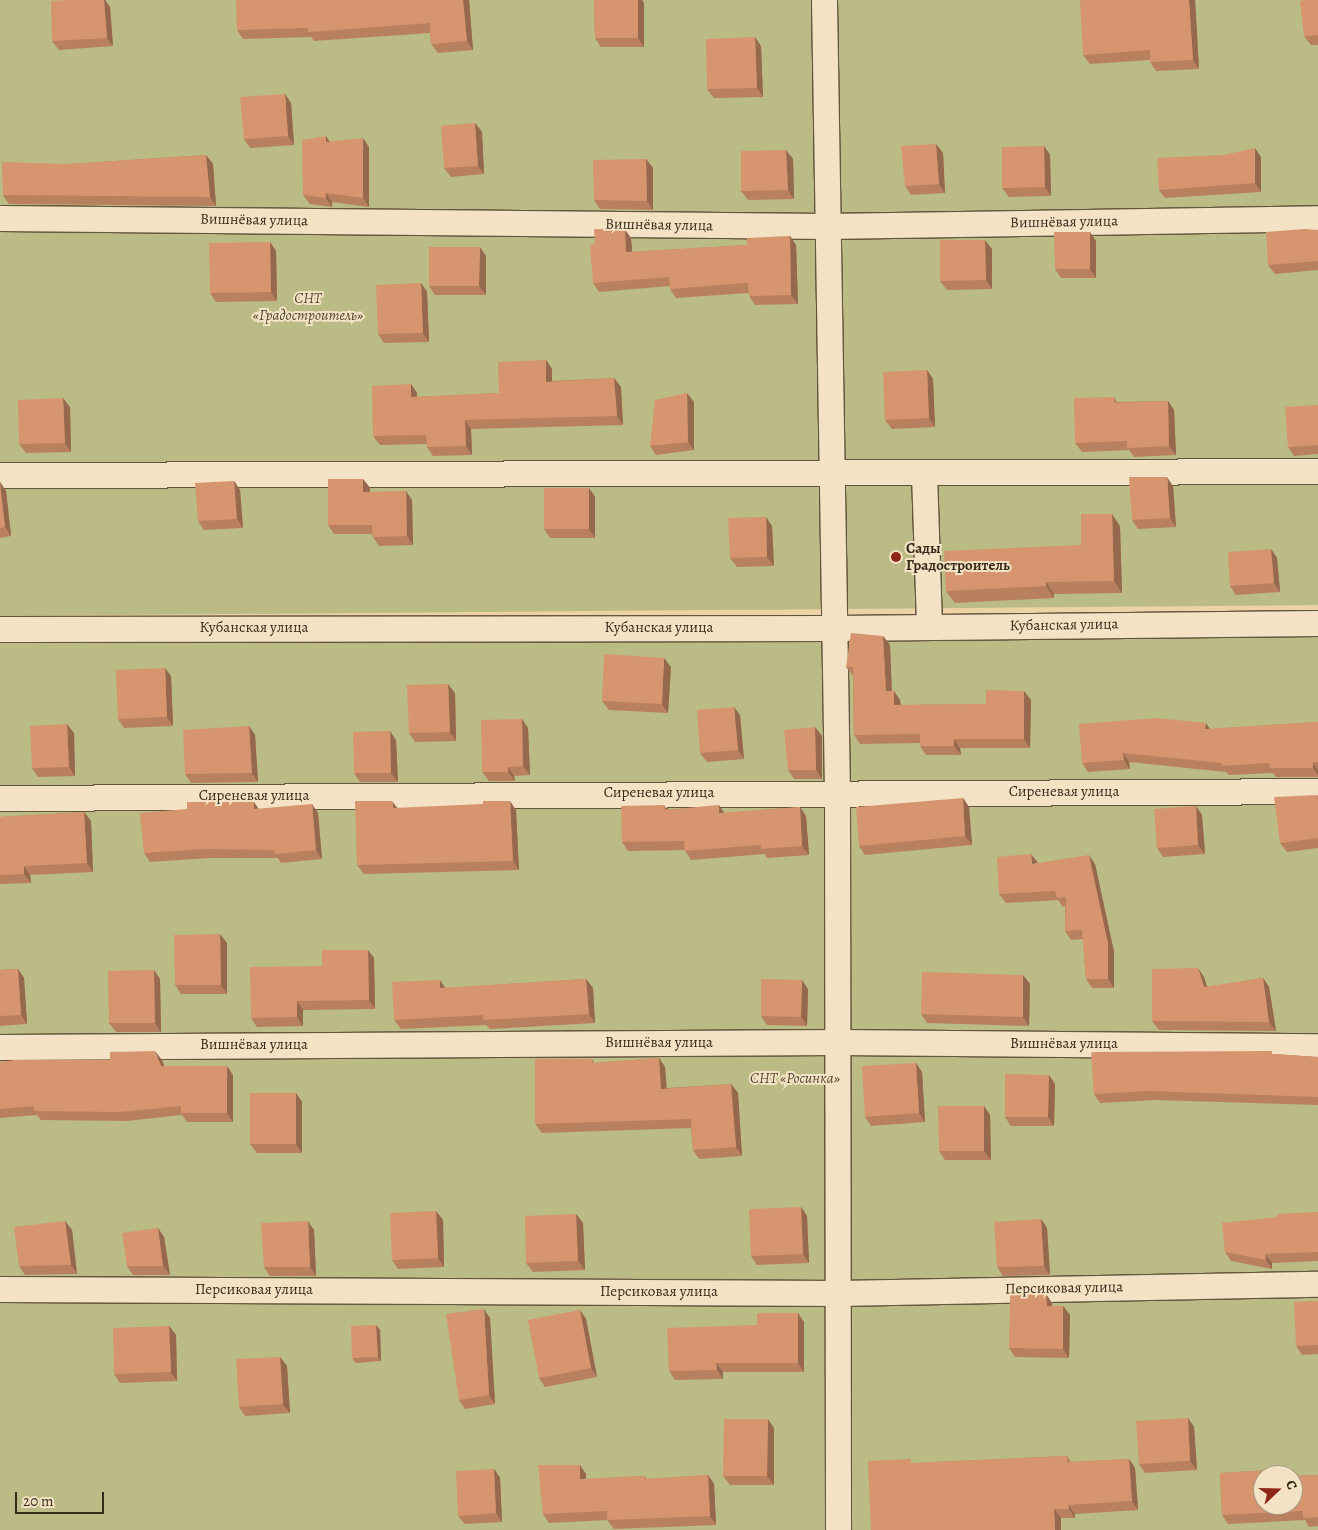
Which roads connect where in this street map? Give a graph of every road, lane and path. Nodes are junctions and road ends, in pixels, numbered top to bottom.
1 (824, 0) edge
2 (0, 218) edge
3 (1318, 218) edge
4 (826, 226) junction
5 (1318, 470) edge
6 (832, 473) junction
7 (924, 473) junction
8 (0, 474) edge
9 (1318, 623) edge
10 (929, 627) junction
11 (835, 628) junction
12 (0, 629) edge
13 (1318, 791) edge
14 (837, 792) junction
15 (0, 798) edge
16 (838, 1042) junction
17 (1318, 1046) edge
18 (0, 1047) edge
19 (1318, 1284) edge
20 (0, 1289) edge
21 (839, 1293) junction
22 (838, 1530) edge

1 - 4 street
2 - 4 street, Вишнёвая улица
3 - 4 street, Вишнёвая улица
4 - 6 street
5 - 7 street
6 - 7 street
6 - 8 street
6 - 11 street
7 - 10 street
9 - 10 street, Кубанская улица
10 - 11 street, Кубанская улица
11 - 12 street, Кубанская улица
11 - 14 street
13 - 14 street, Сиреневая улица
14 - 15 street, Сиреневая улица
14 - 16 street
16 - 17 street, Вишнёвая улица
16 - 18 street, Вишнёвая улица
16 - 21 street
19 - 21 street, Персиковая улица
20 - 21 street, Персиковая улица
21 - 22 street

